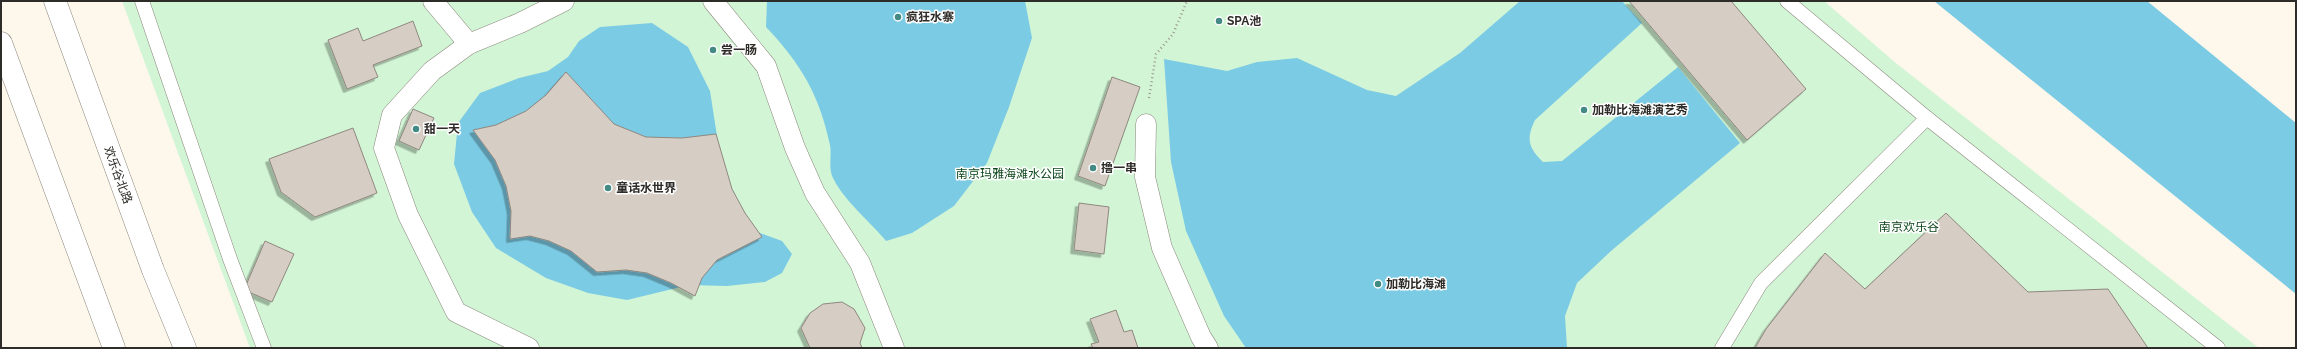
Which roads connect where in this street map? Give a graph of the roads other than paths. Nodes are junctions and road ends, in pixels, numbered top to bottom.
1 (55, 1) edge
2 (142, 1) edge
3 (432, 1) edge
4 (564, 1) edge
5 (713, 1) edge
6 (1787, 1) edge
7 (1, 43) edge
8 (469, 44) junction
9 (1927, 118) junction
10 (1146, 124) road end
11 (114, 348) edge
12 (185, 348) edge
13 (264, 348) edge
14 (529, 348) edge
15 (894, 348) edge
16 (1208, 348) edge
17 (1722, 348) edge
18 (2218, 348) edge

1 - 12 main road, 欢乐谷北路
2 - 13 lane
3 - 8 street
4 - 8 street
5 - 15 street
6 - 9 lane
7 - 11 main road
8 - 14 street
9 - 17 lane
9 - 18 lane
10 - 16 street

